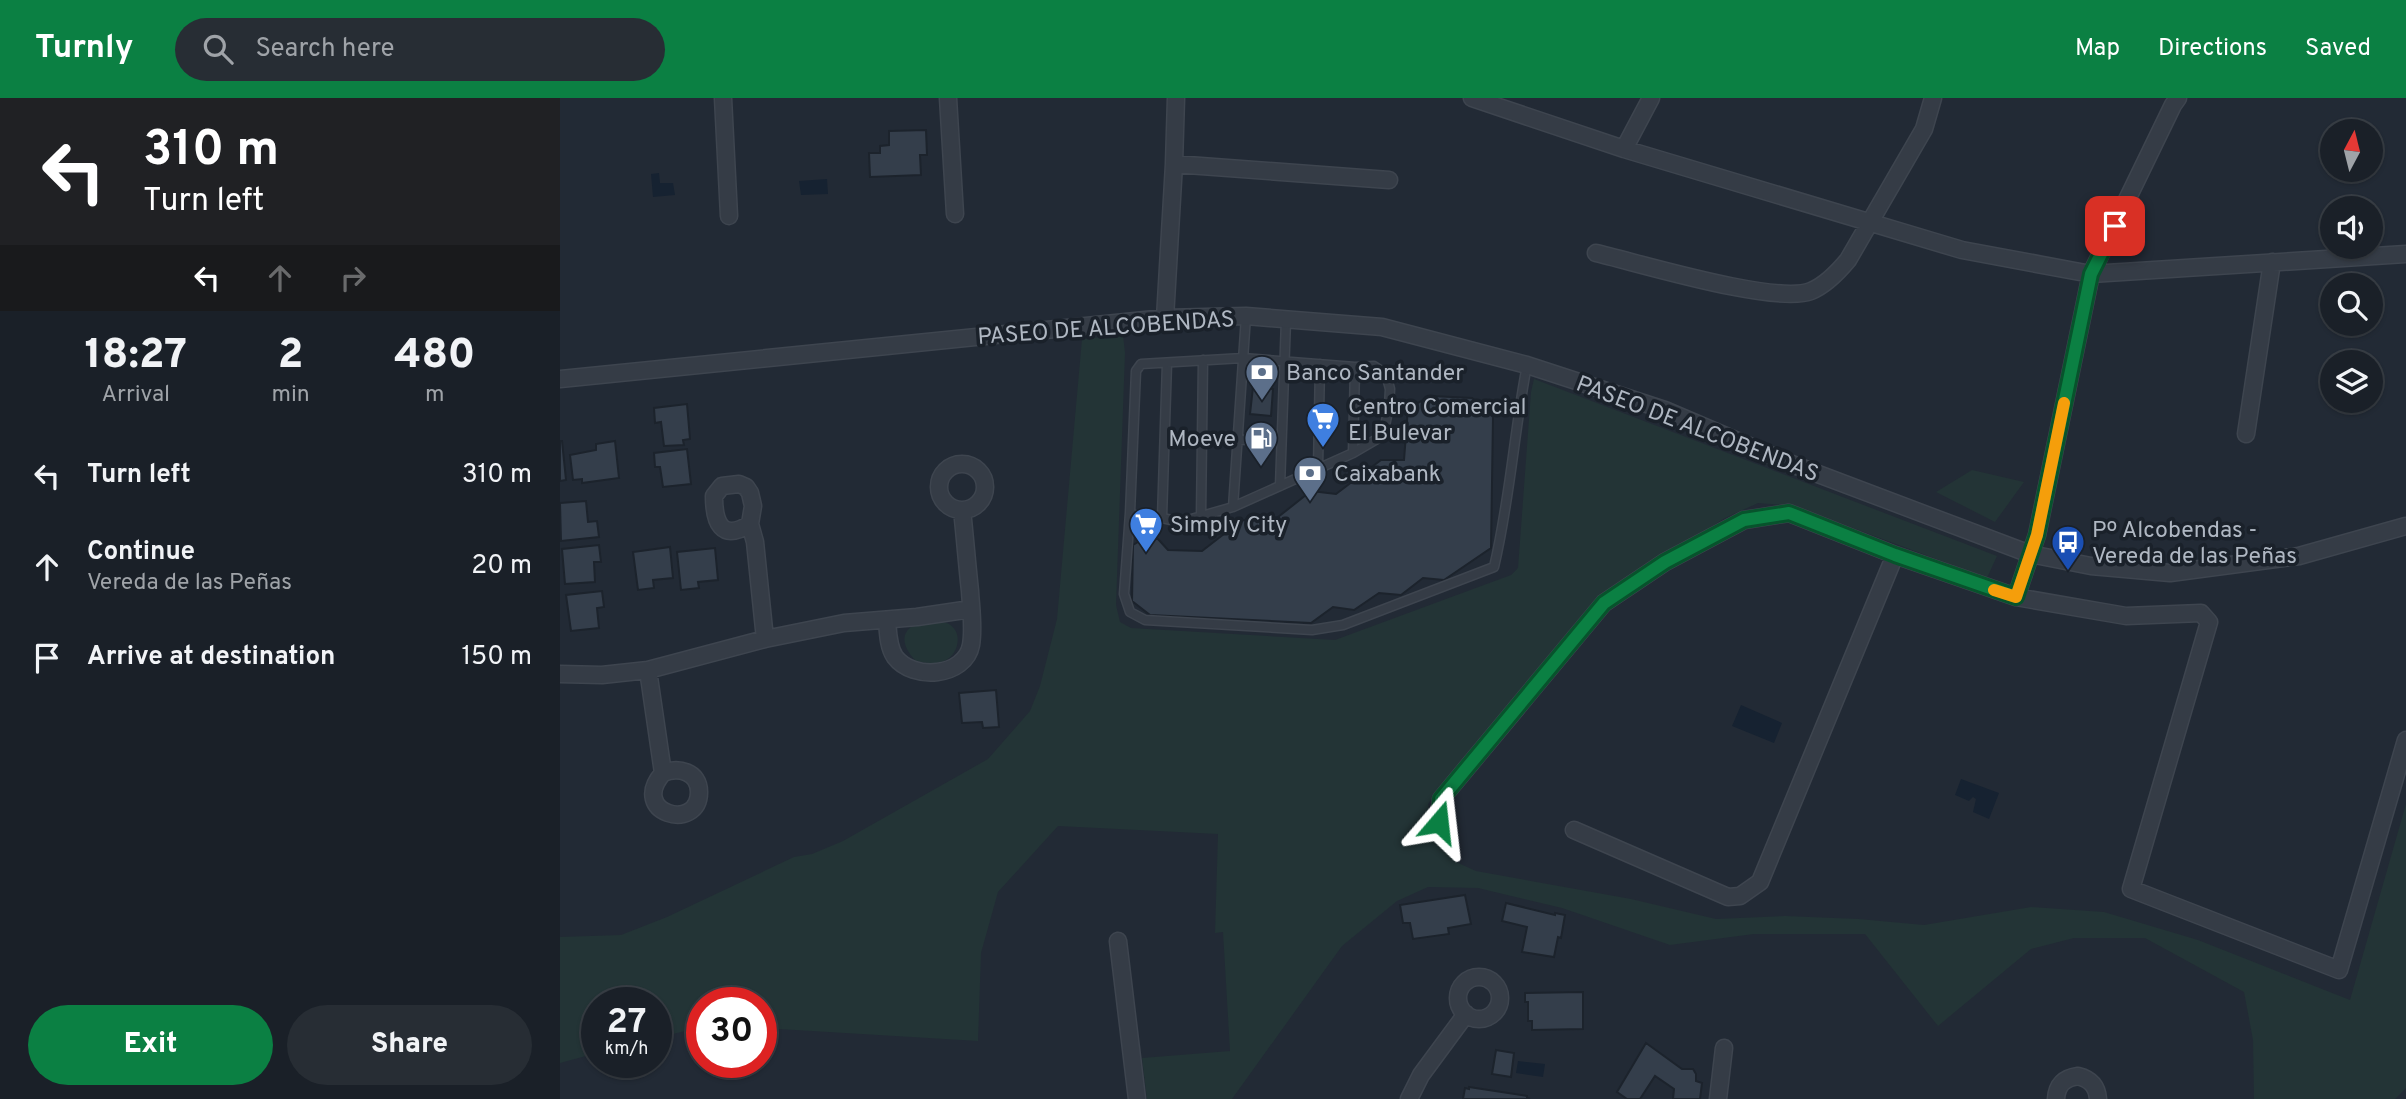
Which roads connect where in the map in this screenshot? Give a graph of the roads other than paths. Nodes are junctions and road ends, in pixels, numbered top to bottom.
1 (723, 98) edge
2 (948, 98) edge
3 (1176, 98) edge
4 (1472, 98) edge
5 (1651, 98) edge
6 (1933, 98) edge
7 (2178, 98) edge
8 (1624, 149) junction
9 (1174, 164) junction
10 (1389, 180) dead end
11 (955, 214) dead end
12 (729, 216) dead end
13 (1870, 223) junction
14 (1596, 253) dead end
15 (2406, 254) edge
16 (2272, 262) junction
17 (2091, 274) junction
18 (1246, 316) junction
19 (1165, 318) junction
20 (1286, 320) junction
21 (1243, 358) junction
22 (1203, 360) junction
23 (1284, 361) junction
24 (1167, 363) junction
25 (1320, 365) junction
26 (1527, 365) junction
27 (1355, 367) junction
28 (560, 379) edge
29 (2246, 434) dead end
30 (1281, 439) junction
31 (1237, 440) junction
32 (1353, 453) junction
33 (1318, 468) junction
34 (1280, 486) junction
35 (1233, 507) junction
36 (962, 510) dead end
37 (1130, 513) junction
38 (1201, 517) junction
39 (1162, 518) junction
40 (750, 524) dead end
41 (2406, 526) edge
42 (2030, 554) junction
43 (1895, 555) junction
44 (2016, 597) junction
45 (971, 609) junction
46 (887, 620) junction
47 (765, 639) junction
48 (648, 670) junction
49 (560, 674) edge
50 (2406, 740) edge
51 (663, 773) dead end
52 (1574, 830) dead end
53 (1448, 838) dead end
54 (1118, 941) dead end
55 (1466, 1014) dead end
56 (1724, 1048) dead end
57 (1137, 1099) edge
58 (1409, 1099) edge
59 (1718, 1099) edge
60 (2056, 1099) edge
61 (2098, 1099) edge

1 - 12 street
2 - 11 street
3 - 9 street
4 - 8 street
5 - 8 street
6 - 13 street
7 - 17 street
8 - 13 street
9 - 10 street
9 - 19 street
13 - 14 street
13 - 17 street
15 - 16 street
16 - 17 street
16 - 29 street
17 - 42 street
18 - 19 street, PASEO DE ALCOBENDAS
18 - 20 street, PASEO DE ALCOBENDAS
18 - 21 lane
19 - 28 street, PASEO DE ALCOBENDAS
20 - 23 lane
20 - 26 street, PASEO DE ALCOBENDAS
21 - 22 lane
21 - 23 lane
21 - 31 lane
22 - 24 lane
22 - 38 lane
23 - 25 lane
23 - 30 lane
24 - 37 lane
24 - 39 lane
25 - 27 lane
25 - 33 lane
26 - 37 lane
26 - 42 street, PASEO DE ALCOBENDAS
27 - 32 lane
27 - 32 lane
30 - 31 lane
30 - 34 lane
31 - 35 lane
32 - 33 lane
33 - 34 lane
34 - 35 lane
35 - 38 lane
36 - 45 street
37 - 39 lane
38 - 39 lane
40 - 47 street
41 - 42 street, PASEO DE ALCOBENDAS
42 - 44 street
43 - 44 street
43 - 52 street
43 - 53 street
44 - 50 street
45 - 46 street
45 - 46 street
46 - 47 street
47 - 48 street
48 - 49 street
48 - 51 street
54 - 57 street
55 - 58 street
56 - 59 street
60 - 61 street

